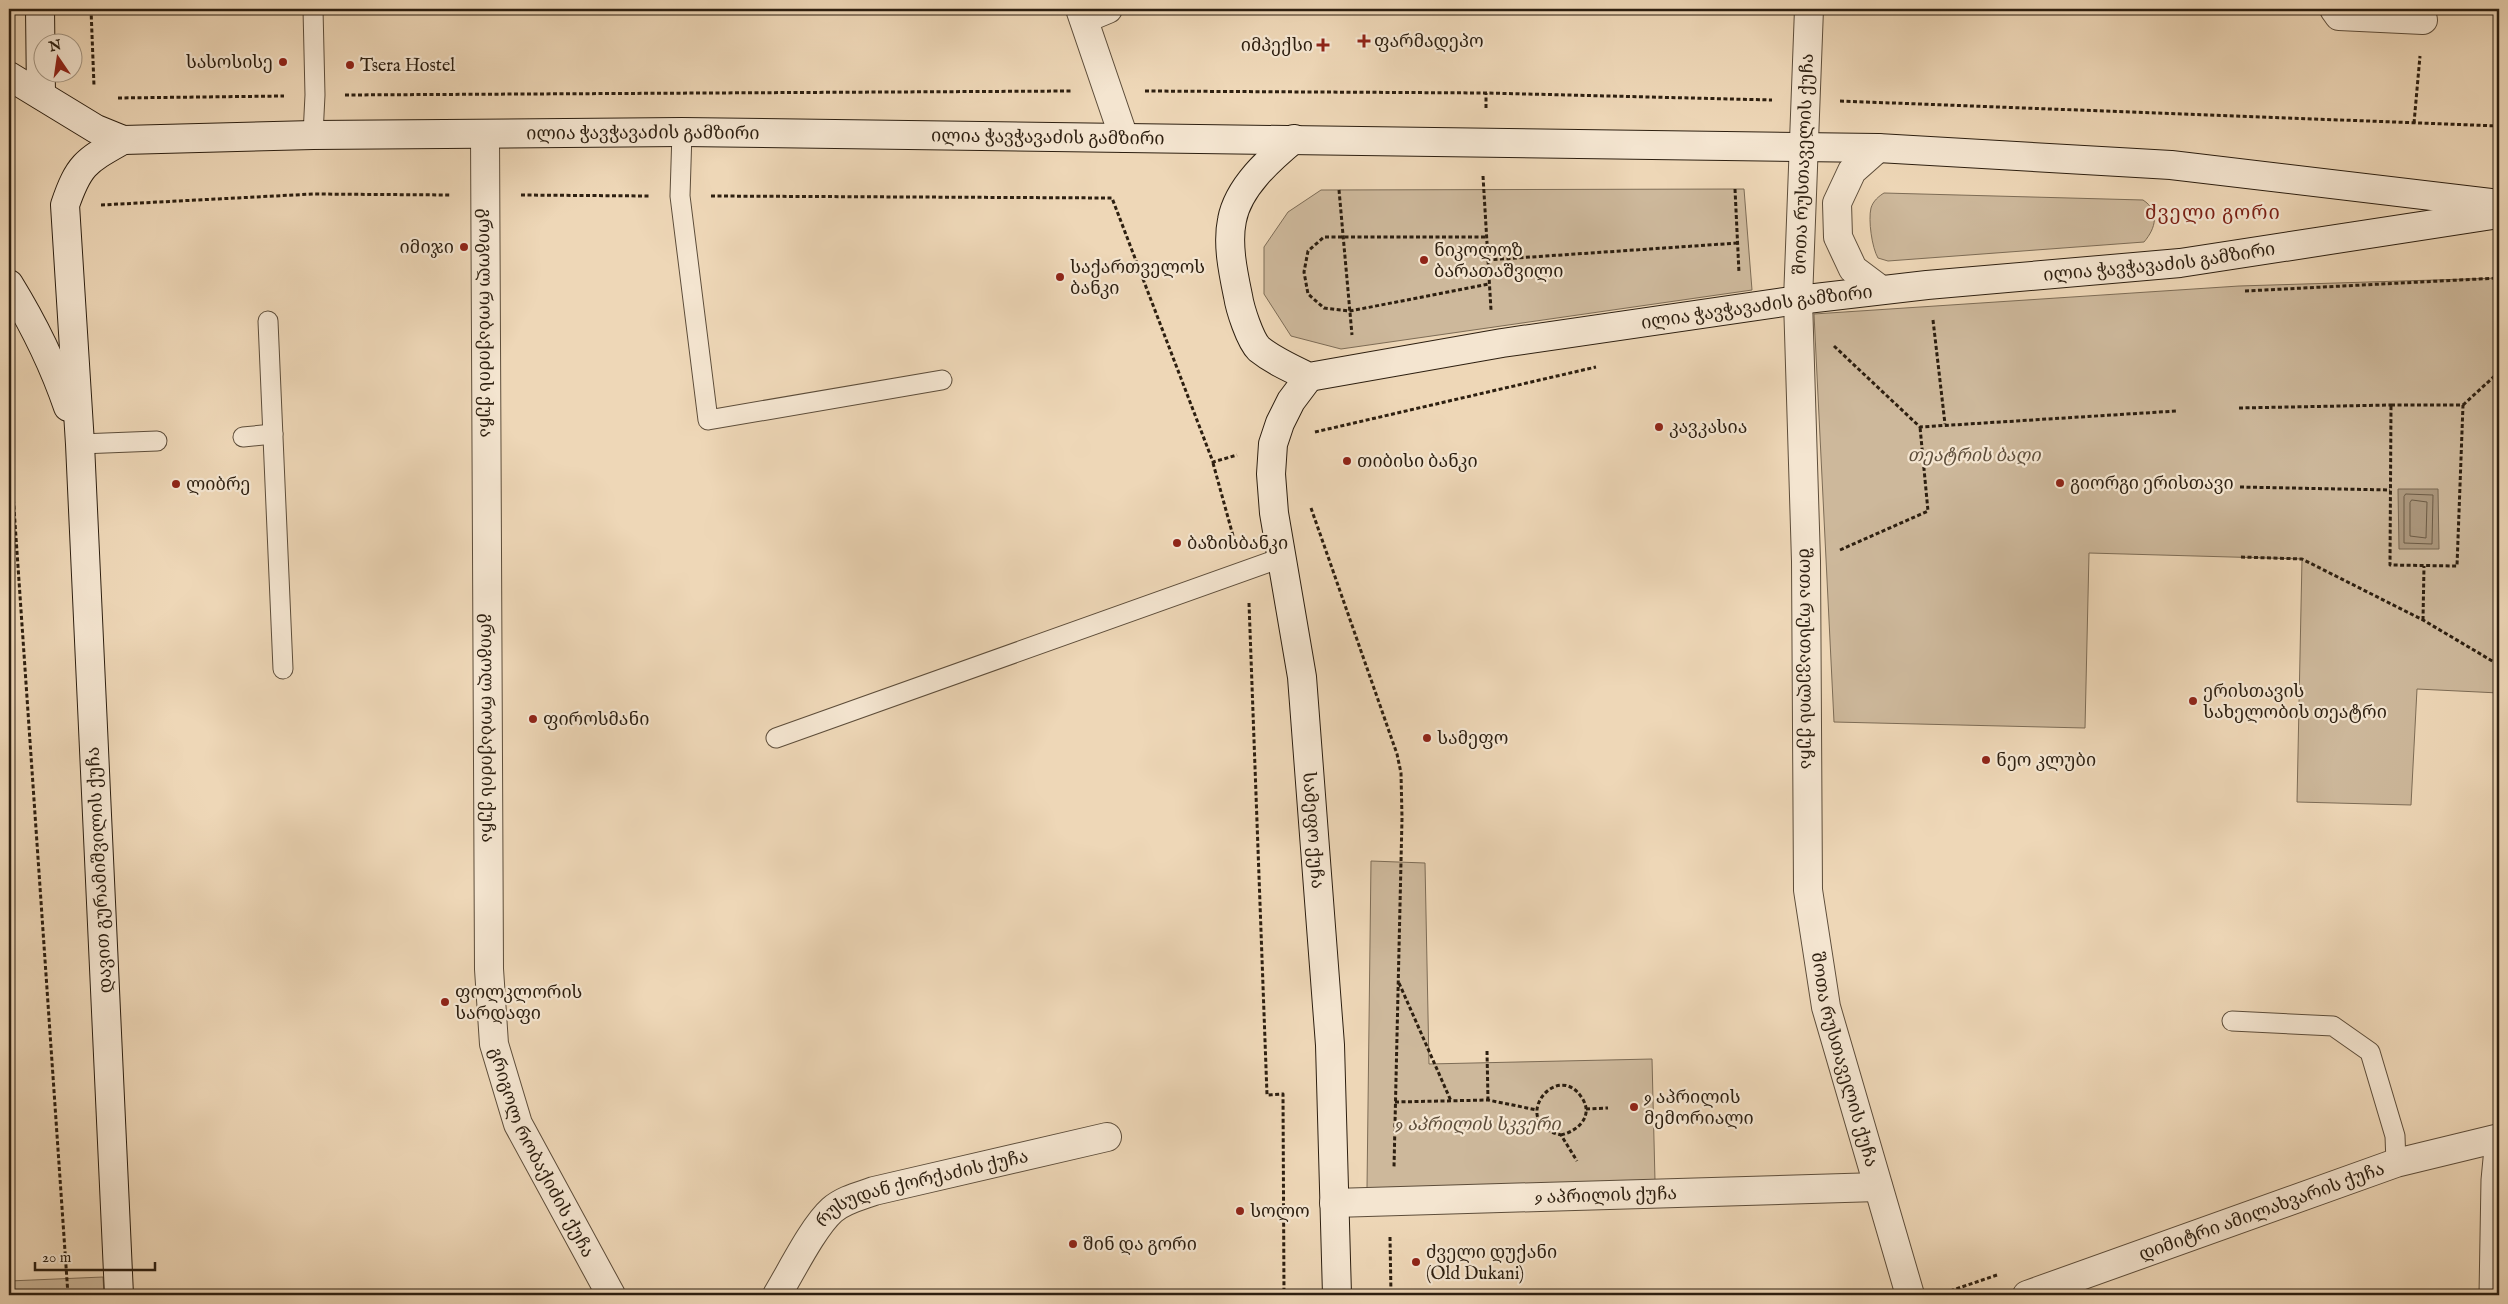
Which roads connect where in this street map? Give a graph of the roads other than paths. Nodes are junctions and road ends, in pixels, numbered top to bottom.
1 (40, 9) edge
2 (313, 9) edge
3 (1809, 9) edge
4 (2334, 9) edge
5 (1091, 12) edge
6 (2423, 20) road end
7 (9, 76) edge
8 (42, 95) junction
9 (682, 132) junction
10 (485, 134) junction
11 (313, 135) junction
12 (1124, 138) junction
13 (1294, 139) junction
14 (124, 140) junction
15 (1802, 147) junction
16 (1878, 148) junction
17 (2499, 204) edge
18 (2499, 214) edge
19 (9, 284) edge
20 (1881, 290) junction
21 (1798, 300) junction
22 (268, 321) dead end
23 (1309, 377) junction
24 (942, 380) dead end
25 (273, 434) junction
26 (242, 437) dead end
27 (156, 441) dead end
28 (80, 444) junction
29 (1281, 558) junction
30 (283, 669) dead end
31 (776, 738) dead end
32 (2232, 1021) dead end
33 (1107, 1137) dead end
34 (2497, 1138) edge
35 (2396, 1163) junction
36 (1876, 1180) junction
37 (1334, 1203) junction
38 (119, 1295) edge
39 (611, 1295) edge
40 (777, 1295) edge
41 (1337, 1295) edge
42 (1910, 1295) edge
43 (2027, 1295) edge
44 (2490, 1295) edge

1 - 8 main road
2 - 11 lane
3 - 15 main road, შოთა რუსთაველის ქუჩა
4 - 6 main road
5 - 12 main road
7 - 8 main road, ილია ჭავჭავაძის გამზირი
8 - 14 main road, ილია ჭავჭავაძის გამზირი
9 - 10 main road, ილია ჭავჭავაძის გამზირი
9 - 12 main road, ილია ჭავჭავაძის გამზირი
9 - 24 lane
10 - 11 main road, ილია ჭავჭავაძის გამზირი
10 - 39 main road, გრიგოლ რობაქიძის ქუჩა
11 - 14 main road, ილია ჭავჭავაძის გამზირი
12 - 13 main road, ილია ჭავჭავაძის გამზირი
13 - 15 main road, ილია ჭავჭავაძის გამზირი
13 - 23 main road
14 - 28 main road, დავით გურამიშვილის ქუჩა
15 - 16 main road, ილია ჭავჭავაძის გამზირი
15 - 21 main road, შოთა რუსთაველის ქუჩა
16 - 17 main road, ილია ჭავჭავაძის გამზირი
16 - 20 main road
18 - 20 main road, ილია ჭავჭავაძის გამზირი
19 - 28 main road, დავით გურამიშვილის ქუჩა
20 - 21 main road, ილია ჭავჭავაძის გამზირი
21 - 23 main road, ილია ჭავჭავაძის გამზირი
21 - 36 main road, შოთა რუსთაველის ქუჩა
22 - 25 lane
23 - 29 main road, სამეფო ქუჩა
25 - 26 lane
25 - 30 lane
27 - 28 lane
28 - 38 main road, დავით გურამიშვილის ქუჩა
29 - 31 lane
29 - 37 main road, სამეფო ქუჩა
32 - 35 lane
33 - 40 main road, რუსუდან ქორქაძის ქუჩა
34 - 35 main road, დიმიტრი ამილახვარის ქუჩა
34 - 44 lane
35 - 43 main road, დიმიტრი ამილახვარის ქუჩა
36 - 37 main road, 9 აპრილის ქუჩა
36 - 42 main road, შოთა რუსთაველის ქუჩა
37 - 41 main road, სამეფო ქუჩა

